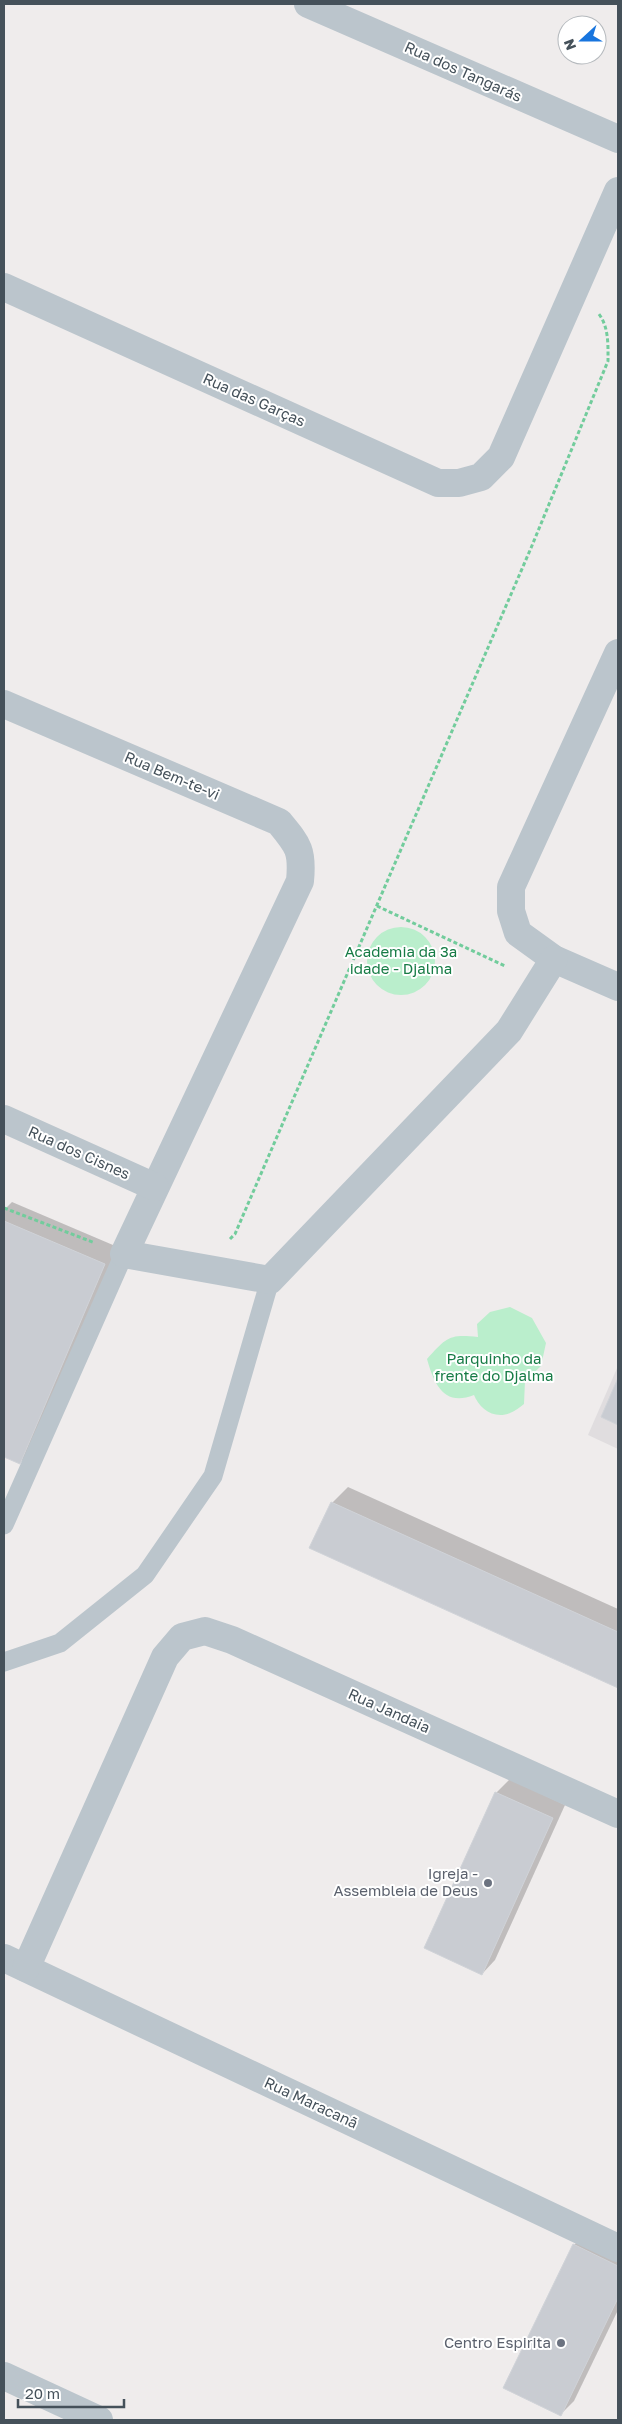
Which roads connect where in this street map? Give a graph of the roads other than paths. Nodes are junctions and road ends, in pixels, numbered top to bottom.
1 (308, 4) edge
2 (618, 139) edge
3 (618, 191) edge
4 (4, 287) edge
5 (618, 653) edge
6 (4, 704) edge
7 (554, 959) junction
8 (618, 987) edge
9 (4, 1119) edge
10 (155, 1187) junction
11 (124, 1254) junction
12 (270, 1280) junction
13 (4, 1525) edge
14 (4, 1662) edge
15 (618, 1814) edge
16 (15, 1963) edge
17 (618, 2248) edge
18 (4, 2376) edge
19 (99, 2420) edge

1 - 2 street, Rua dos Tangarás
3 - 4 street, Rua das Garças
5 - 7 street
6 - 10 street, Rua Bem-te-vi
7 - 8 street
7 - 12 street
9 - 10 street, Rua dos Cisnes
10 - 11 street
11 - 12 street
11 - 13 lane
12 - 14 lane
15 - 16 street, Rua Jandaia
16 - 17 street, Rua Maracanã
18 - 19 street

